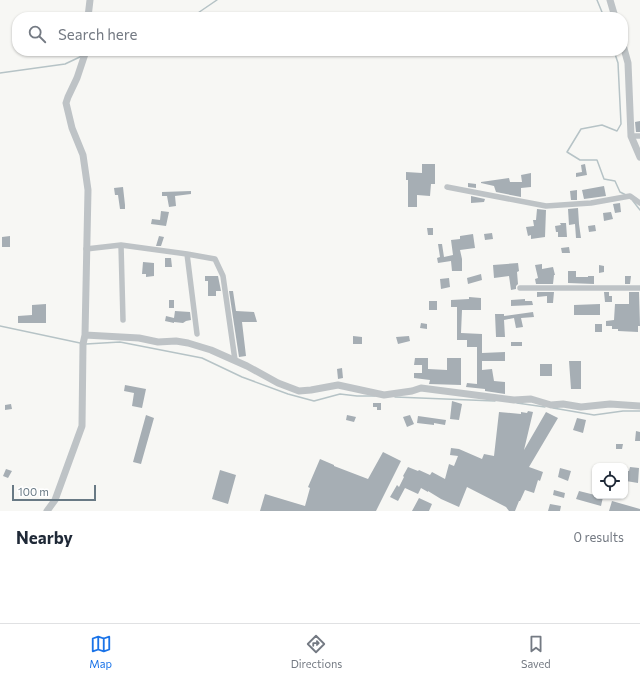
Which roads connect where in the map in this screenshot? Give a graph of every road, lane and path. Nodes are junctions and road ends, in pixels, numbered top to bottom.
1 (90, 0) edge
2 (610, 0) edge
3 (89, 12) edge
4 (614, 12) edge
5 (84, 56) edge
6 (626, 56) edge
7 (631, 136) junction
8 (640, 136) edge
9 (640, 158) edge
10 (447, 187) dead end
11 (640, 203) edge
12 (121, 245) junction
13 (86, 249) junction
14 (187, 254) junction
15 (520, 288) dead end
16 (640, 288) edge
17 (123, 320) dead end
18 (197, 334) dead end
19 (85, 335) junction
20 (235, 360) junction
21 (640, 406) edge
22 (47, 511) edge

1 - 3 street
2 - 4 street
5 - 13 street
6 - 7 street
7 - 8 street
7 - 9 street
10 - 11 street
12 - 13 street
12 - 14 street
12 - 17 street
13 - 19 street
14 - 18 street
14 - 20 street
15 - 16 street
19 - 20 street
19 - 22 street
20 - 21 street

